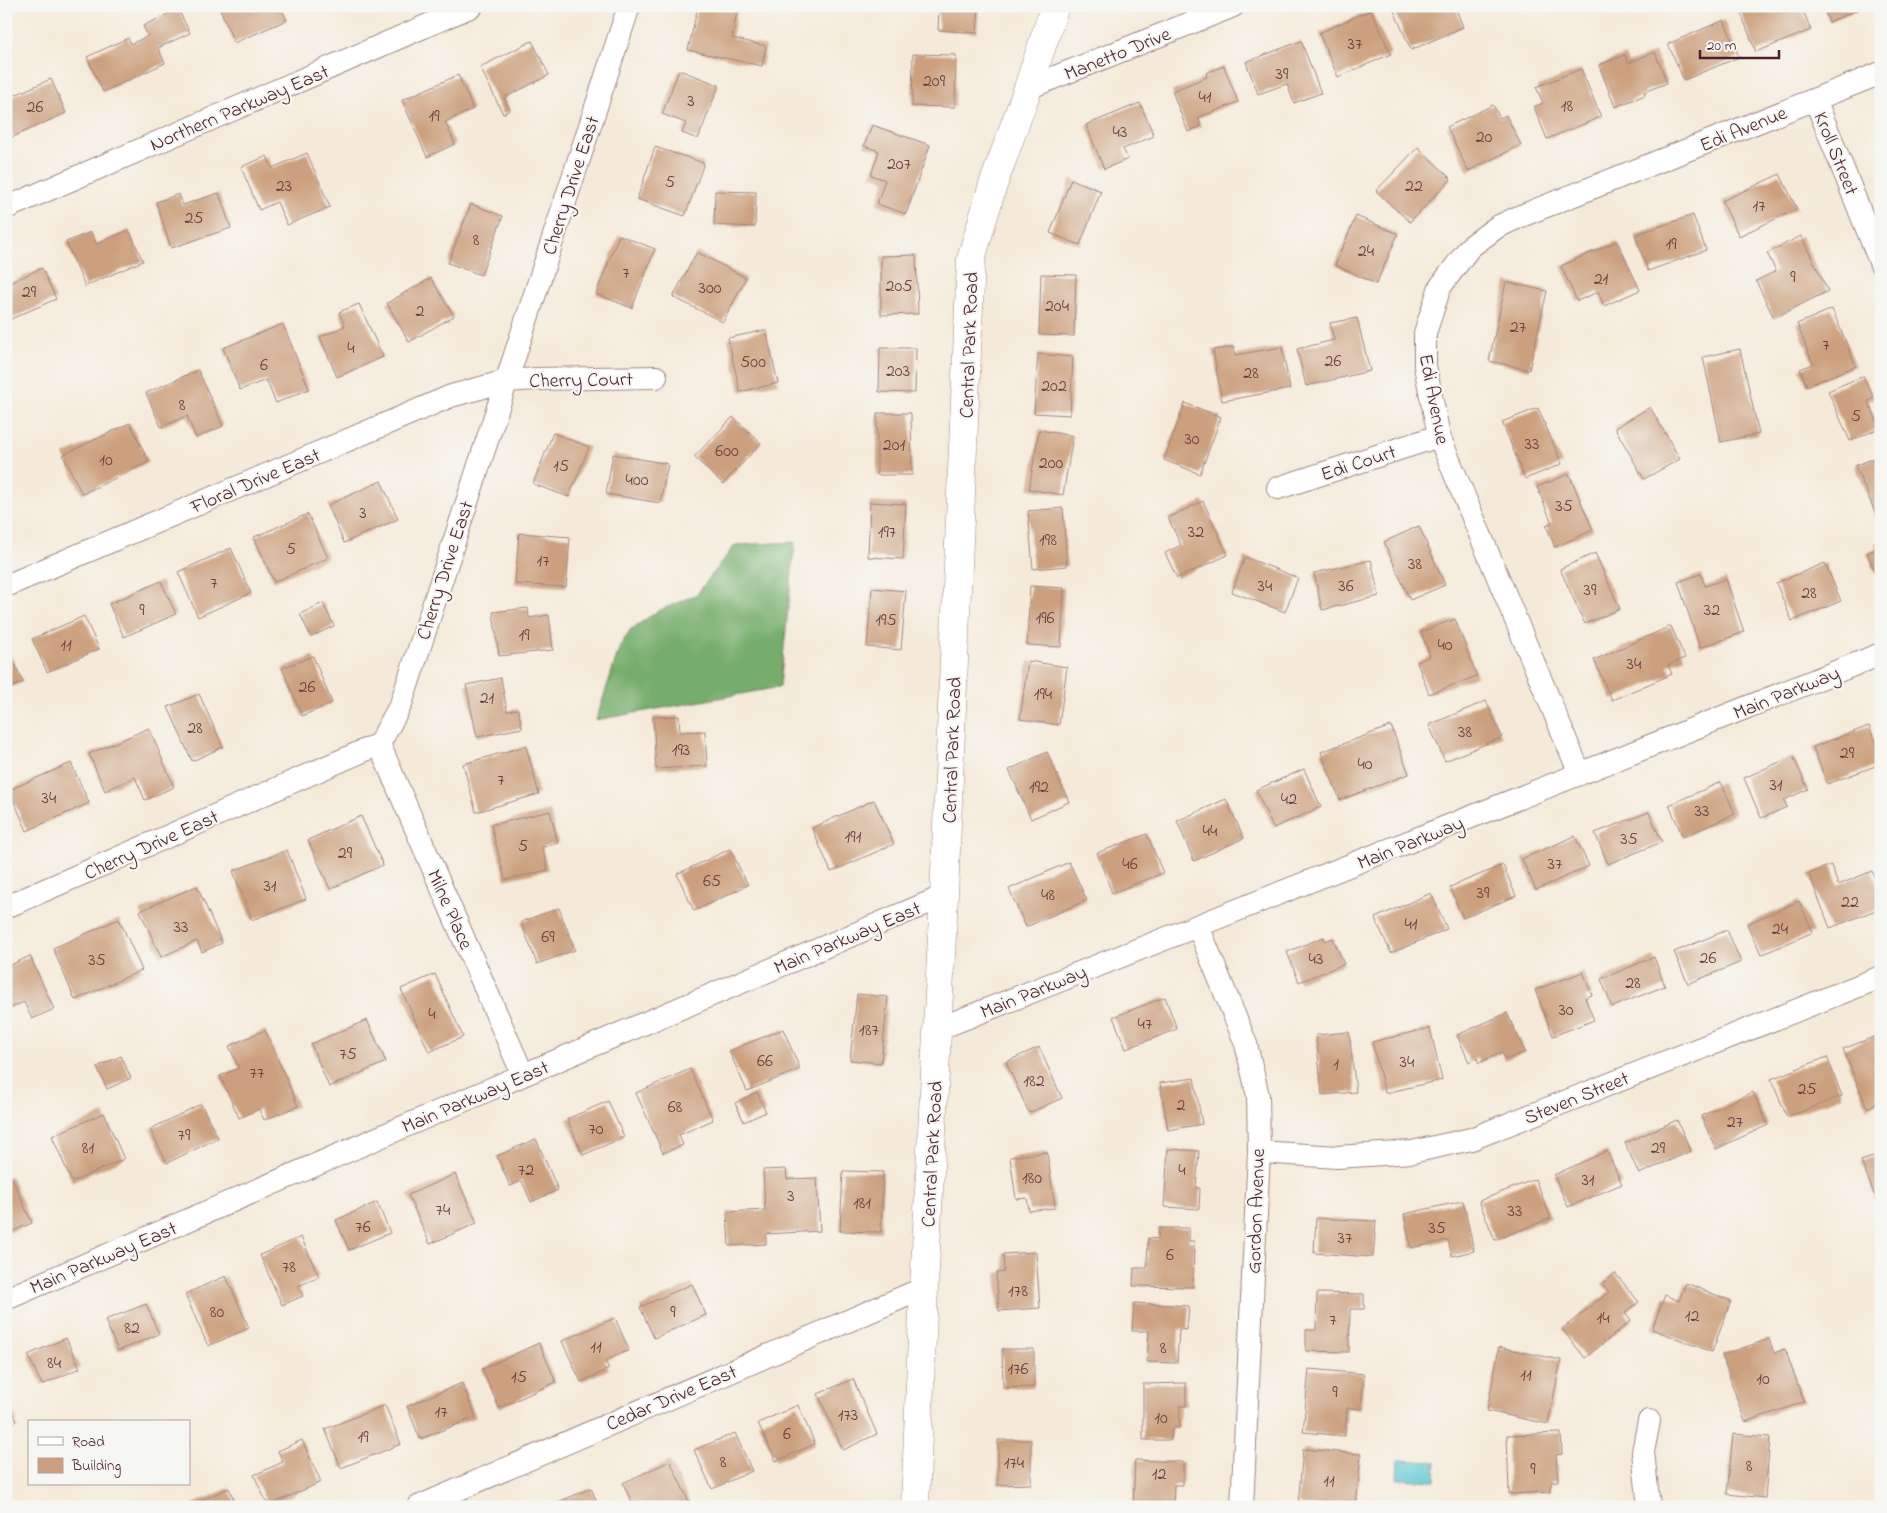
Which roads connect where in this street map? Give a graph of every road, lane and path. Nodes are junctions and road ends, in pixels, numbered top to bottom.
1 (472, 6) edge
2 (629, 6) edge
3 (1055, 6) edge
4 (1234, 6) edge
5 (1881, 72) edge
6 (1028, 88) junction
7 (1816, 99) junction
8 (6, 208) edge
9 (1881, 264) edge
10 (656, 378) dead end
11 (506, 381) junction
12 (1439, 436) junction
13 (1278, 488) dead end
14 (6, 586) edge
15 (1881, 654) edge
16 (379, 744) junction
17 (1580, 774) junction
18 (944, 896) junction
19 (6, 907) edge
20 (1198, 926) junction
21 (1881, 977) edge
22 (938, 1029) junction
23 (523, 1075) junction
24 (1259, 1152) junction
25 (924, 1288) junction
26 (6, 1299) edge
27 (1649, 1422) dead end
28 (418, 1507) edge
29 (915, 1507) edge
30 (1242, 1507) edge
31 (1649, 1507) edge

1 - 8 street, Northern Parkway East
2 - 11 street, Cherry Drive East
3 - 6 street, Central Park Road
4 - 6 street, Manetto Drive
5 - 7 street, Edi Avenue
6 - 18 street, Central Park Road
7 - 9 street, Kroll Street
7 - 12 street, Edi Avenue
10 - 11 street, Cherry Court
11 - 14 street, Floral Drive East
11 - 16 street, Cherry Drive East
12 - 13 street, Edi Court
12 - 17 street, Edi Avenue
15 - 17 street, Main Parkway
16 - 19 street, Cherry Drive East
16 - 23 street, Milne Place
17 - 20 street, Main Parkway
18 - 22 street, Central Park Road
18 - 23 street, Main Parkway East
20 - 22 street, Main Parkway
20 - 24 street, Gordon Avenue
21 - 24 street, Steven Street
22 - 25 street, Central Park Road
23 - 26 street, Main Parkway East
24 - 30 street, Gordon Avenue
25 - 28 street, Cedar Drive East
25 - 29 street, Central Park Road
27 - 31 street

